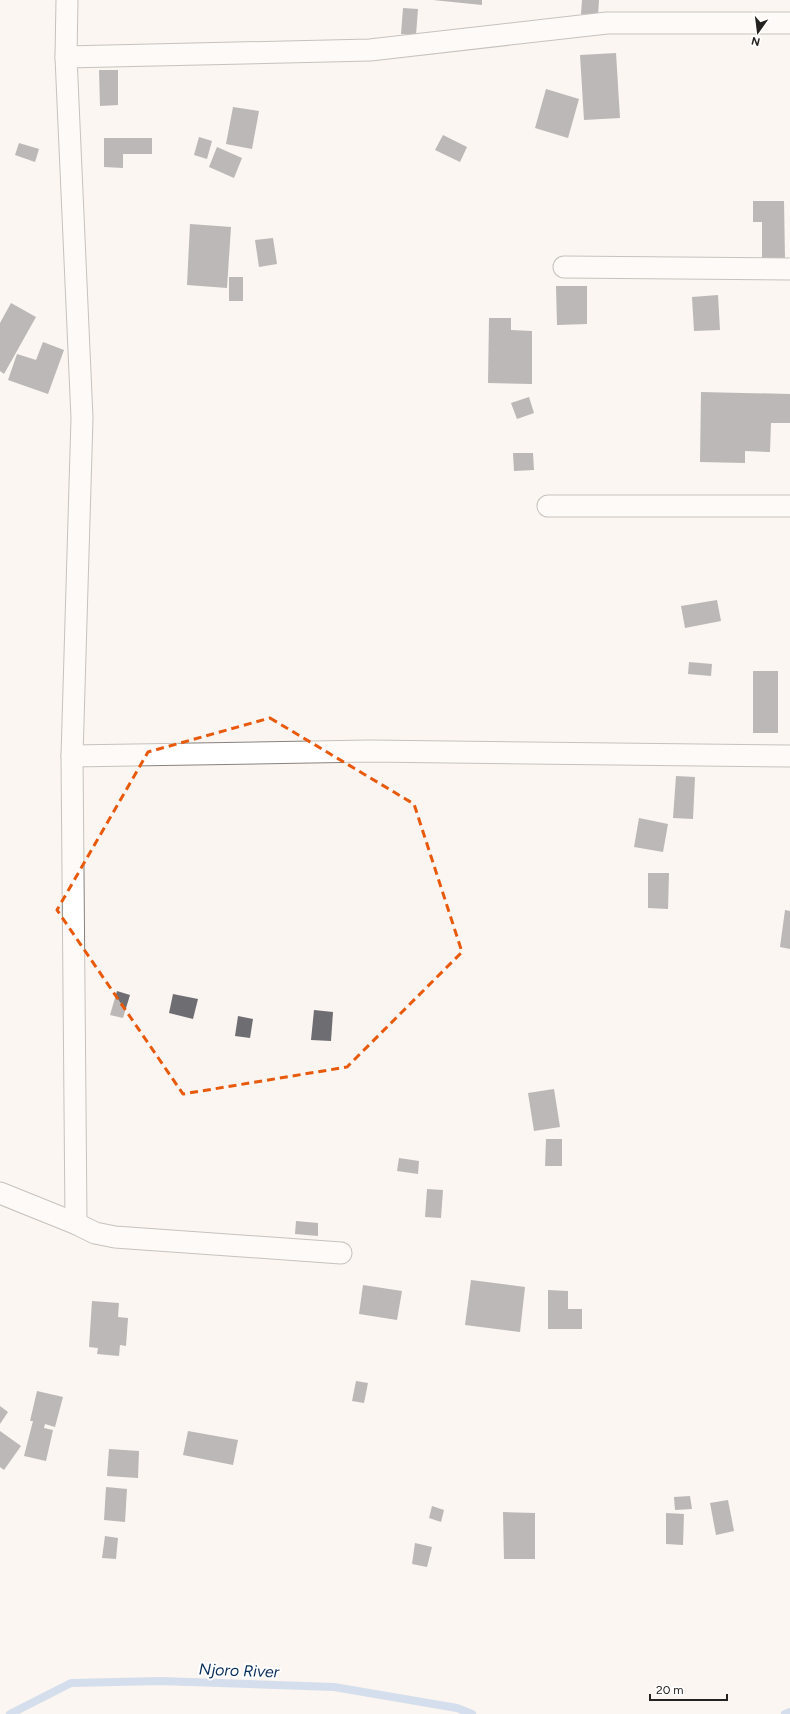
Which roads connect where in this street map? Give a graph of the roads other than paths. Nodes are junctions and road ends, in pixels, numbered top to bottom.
1 (67, 0) edge
2 (790, 24) edge
3 (66, 57) junction
4 (564, 267) dead end
5 (790, 269) edge
6 (548, 506) dead end
7 (790, 506) edge
8 (72, 756) junction
9 (790, 756) edge
10 (0, 1193) edge
11 (77, 1224) junction
12 (341, 1253) dead end

1 - 3 street
2 - 3 street
3 - 8 street
4 - 5 street
6 - 7 street
8 - 9 street
8 - 11 street
10 - 11 street
11 - 12 street

